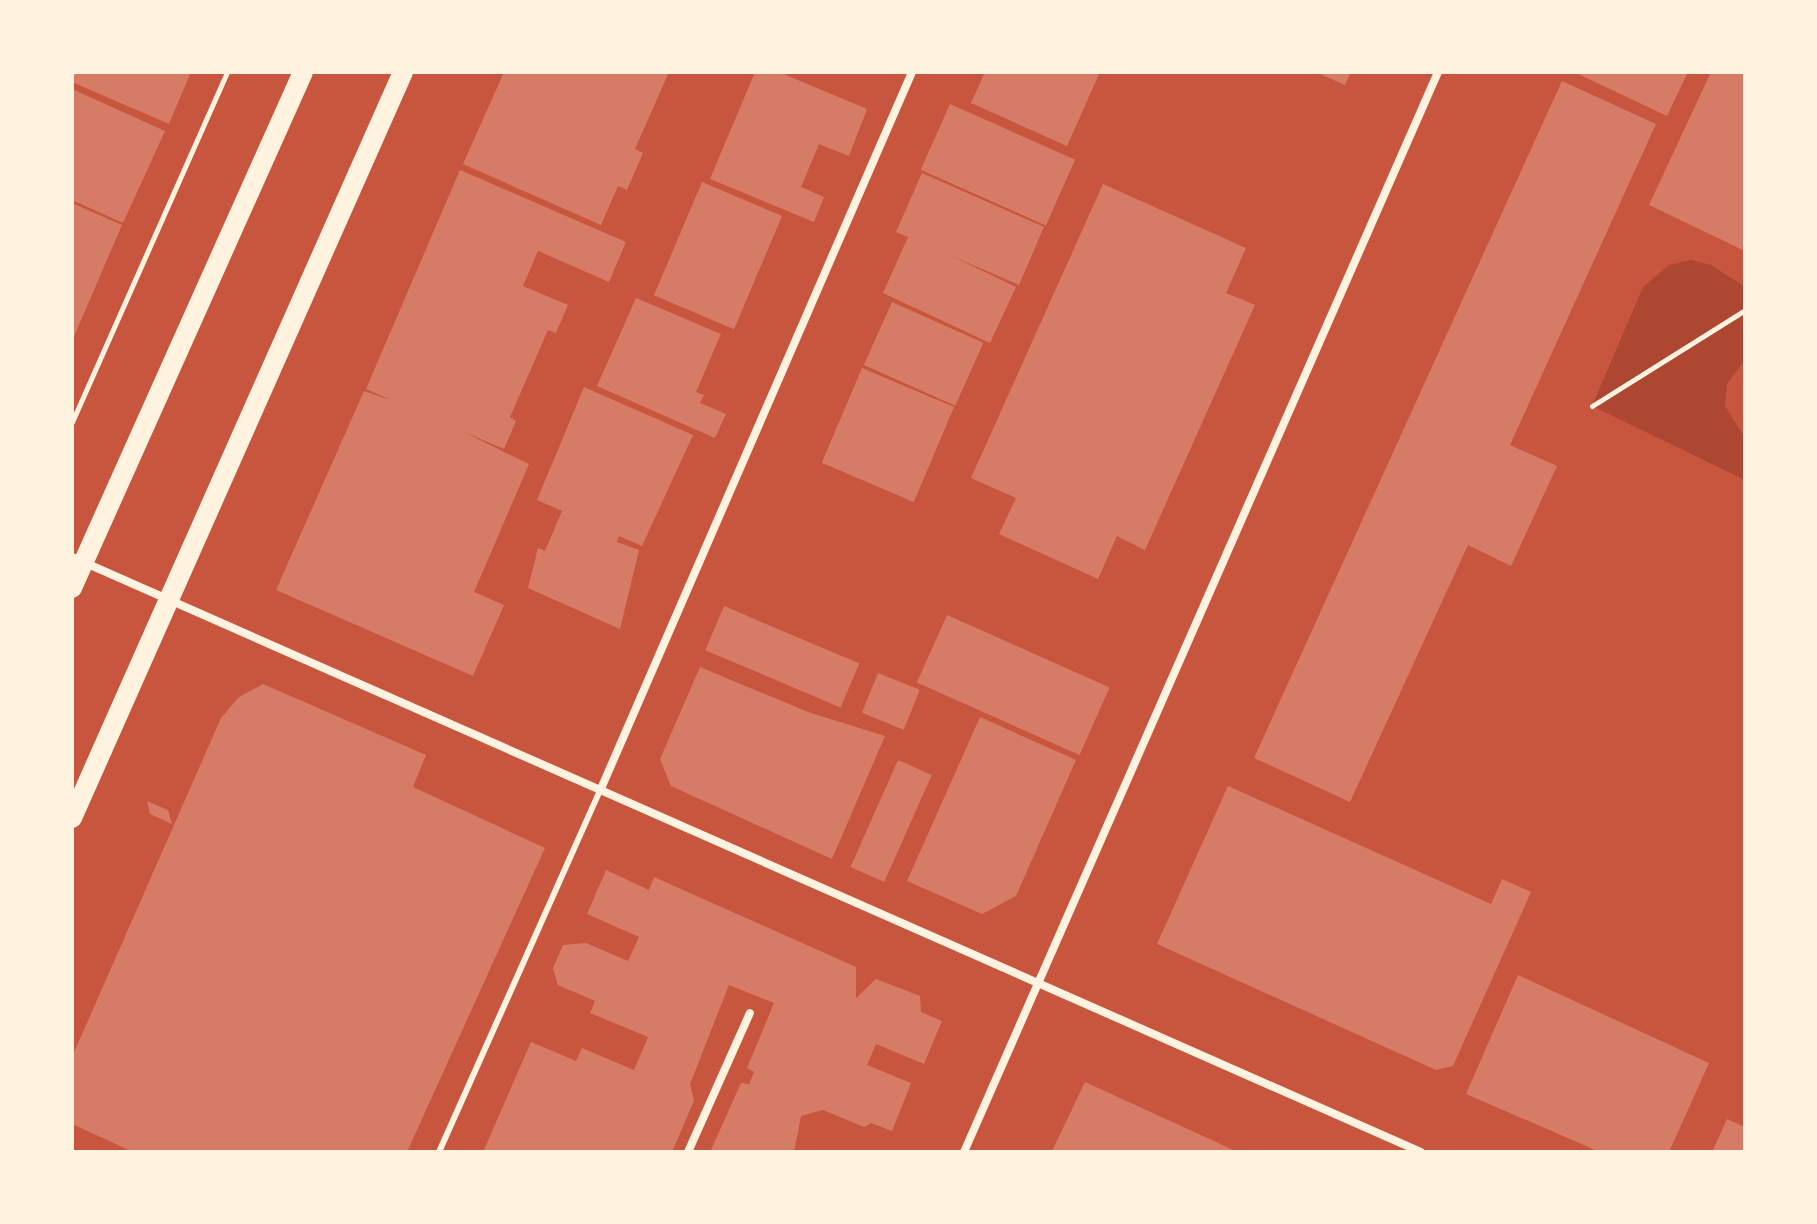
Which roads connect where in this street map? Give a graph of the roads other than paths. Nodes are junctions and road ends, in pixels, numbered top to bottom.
1 (303, 72) edge
2 (403, 72) edge
3 (912, 72) edge
4 (1438, 72) edge
5 (78, 560) edge
6 (72, 588) edge
7 (169, 600) junction
8 (600, 791) junction
9 (72, 818) edge
10 (1039, 984) junction
11 (750, 1013) dead end
12 (439, 1152) edge
13 (688, 1152) edge
14 (964, 1152) edge
15 (1421, 1152) edge

1 - 5 main road
2 - 7 main road
3 - 8 street
4 - 10 street
5 - 6 main road
5 - 7 street
7 - 8 street
7 - 9 main road
8 - 10 street
8 - 12 lane
10 - 14 street
10 - 15 street
11 - 13 street

